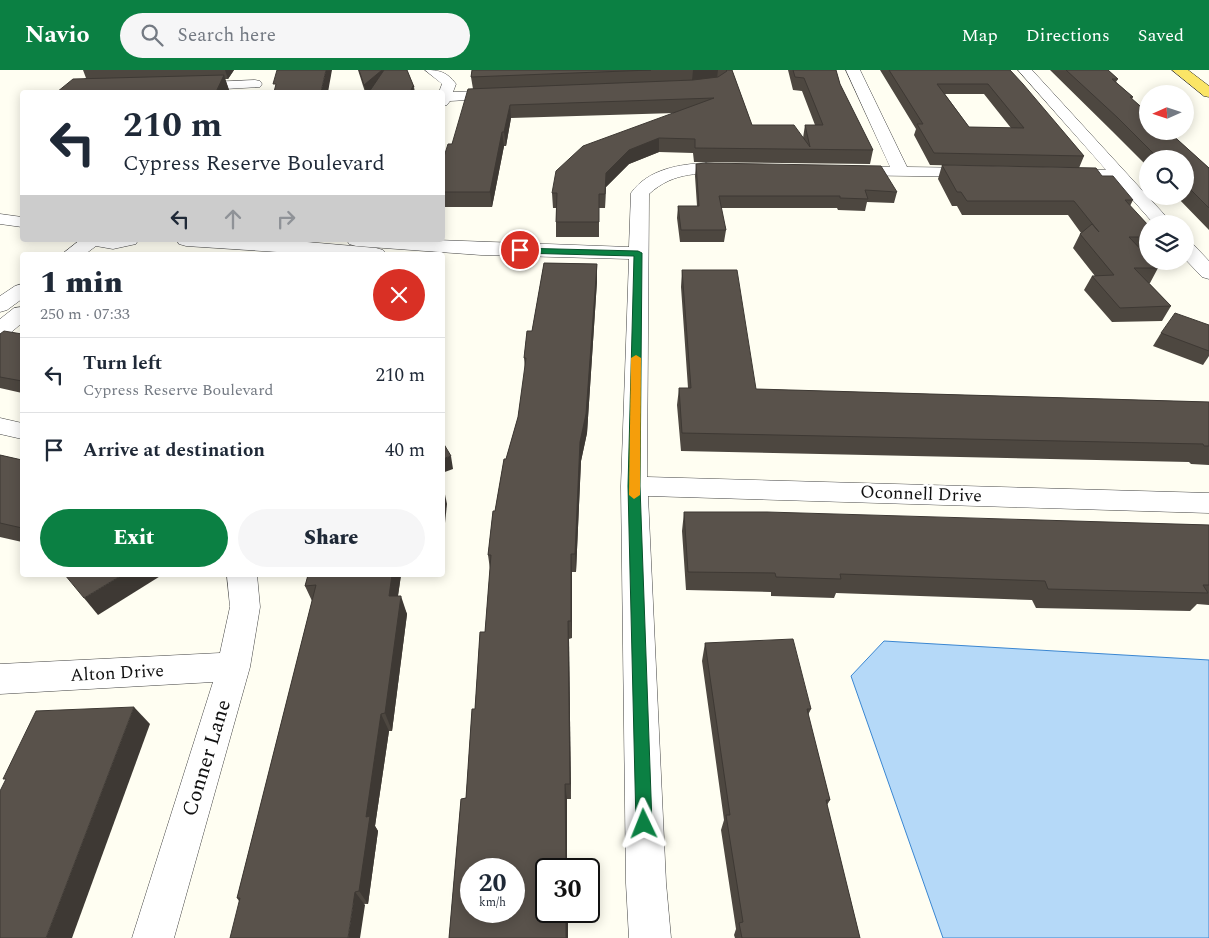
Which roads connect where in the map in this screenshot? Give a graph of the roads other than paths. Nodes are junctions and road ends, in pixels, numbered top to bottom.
1 (258, 70) edge
2 (432, 70) edge
3 (853, 70) edge
4 (1025, 70) edge
5 (1179, 70) edge
6 (172, 88) edge
7 (254, 88) edge
8 (445, 93) edge
9 (516, 93) edge
10 (1209, 94) edge
11 (445, 99) edge
12 (754, 169) edge
13 (833, 171) edge
14 (902, 172) junction
15 (991, 173) edge
16 (1050, 174) edge
17 (1120, 175) junction
18 (0, 205) edge
19 (20, 208) edge
20 (1156, 215) edge
21 (0, 219) edge
22 (20, 222) edge
23 (89, 242) edge
24 (125, 242) edge
25 (231, 242) edge
26 (365, 244) edge
27 (75, 252) edge
28 (110, 252) edge
29 (381, 252) edge
30 (1194, 257) edge
31 (638, 259) junction
32 (445, 260) edge
33 (1209, 273) edge
34 (20, 291) edge
35 (0, 306) edge
36 (20, 315) edge
37 (0, 330) edge
38 (0, 426) edge
39 (20, 431) edge
40 (634, 486) junction
41 (1209, 503) edge
42 (242, 577) edge
43 (234, 667) junction
44 (0, 679) edge
45 (153, 938) edge
46 (650, 938) edge

1 - 7 street
2 - 8 street
3 - 14 street
4 - 17 street
5 - 10 main road
6 - 7 street
9 - 11 street
12 - 31 street
13 - 14 street
14 - 15 street
16 - 17 street
17 - 20 street
18 - 19 street
21 - 22 street
23 - 27 street
24 - 28 street
25 - 26 street
26 - 29 street
26 - 31 street
30 - 33 street
31 - 32 street
31 - 40 street
34 - 35 street
36 - 37 street
38 - 39 street
40 - 41 street, Oconnell Drive
40 - 46 street
42 - 43 street, Conner Lane
43 - 44 street, Alton Drive
43 - 45 street, Conner Lane

